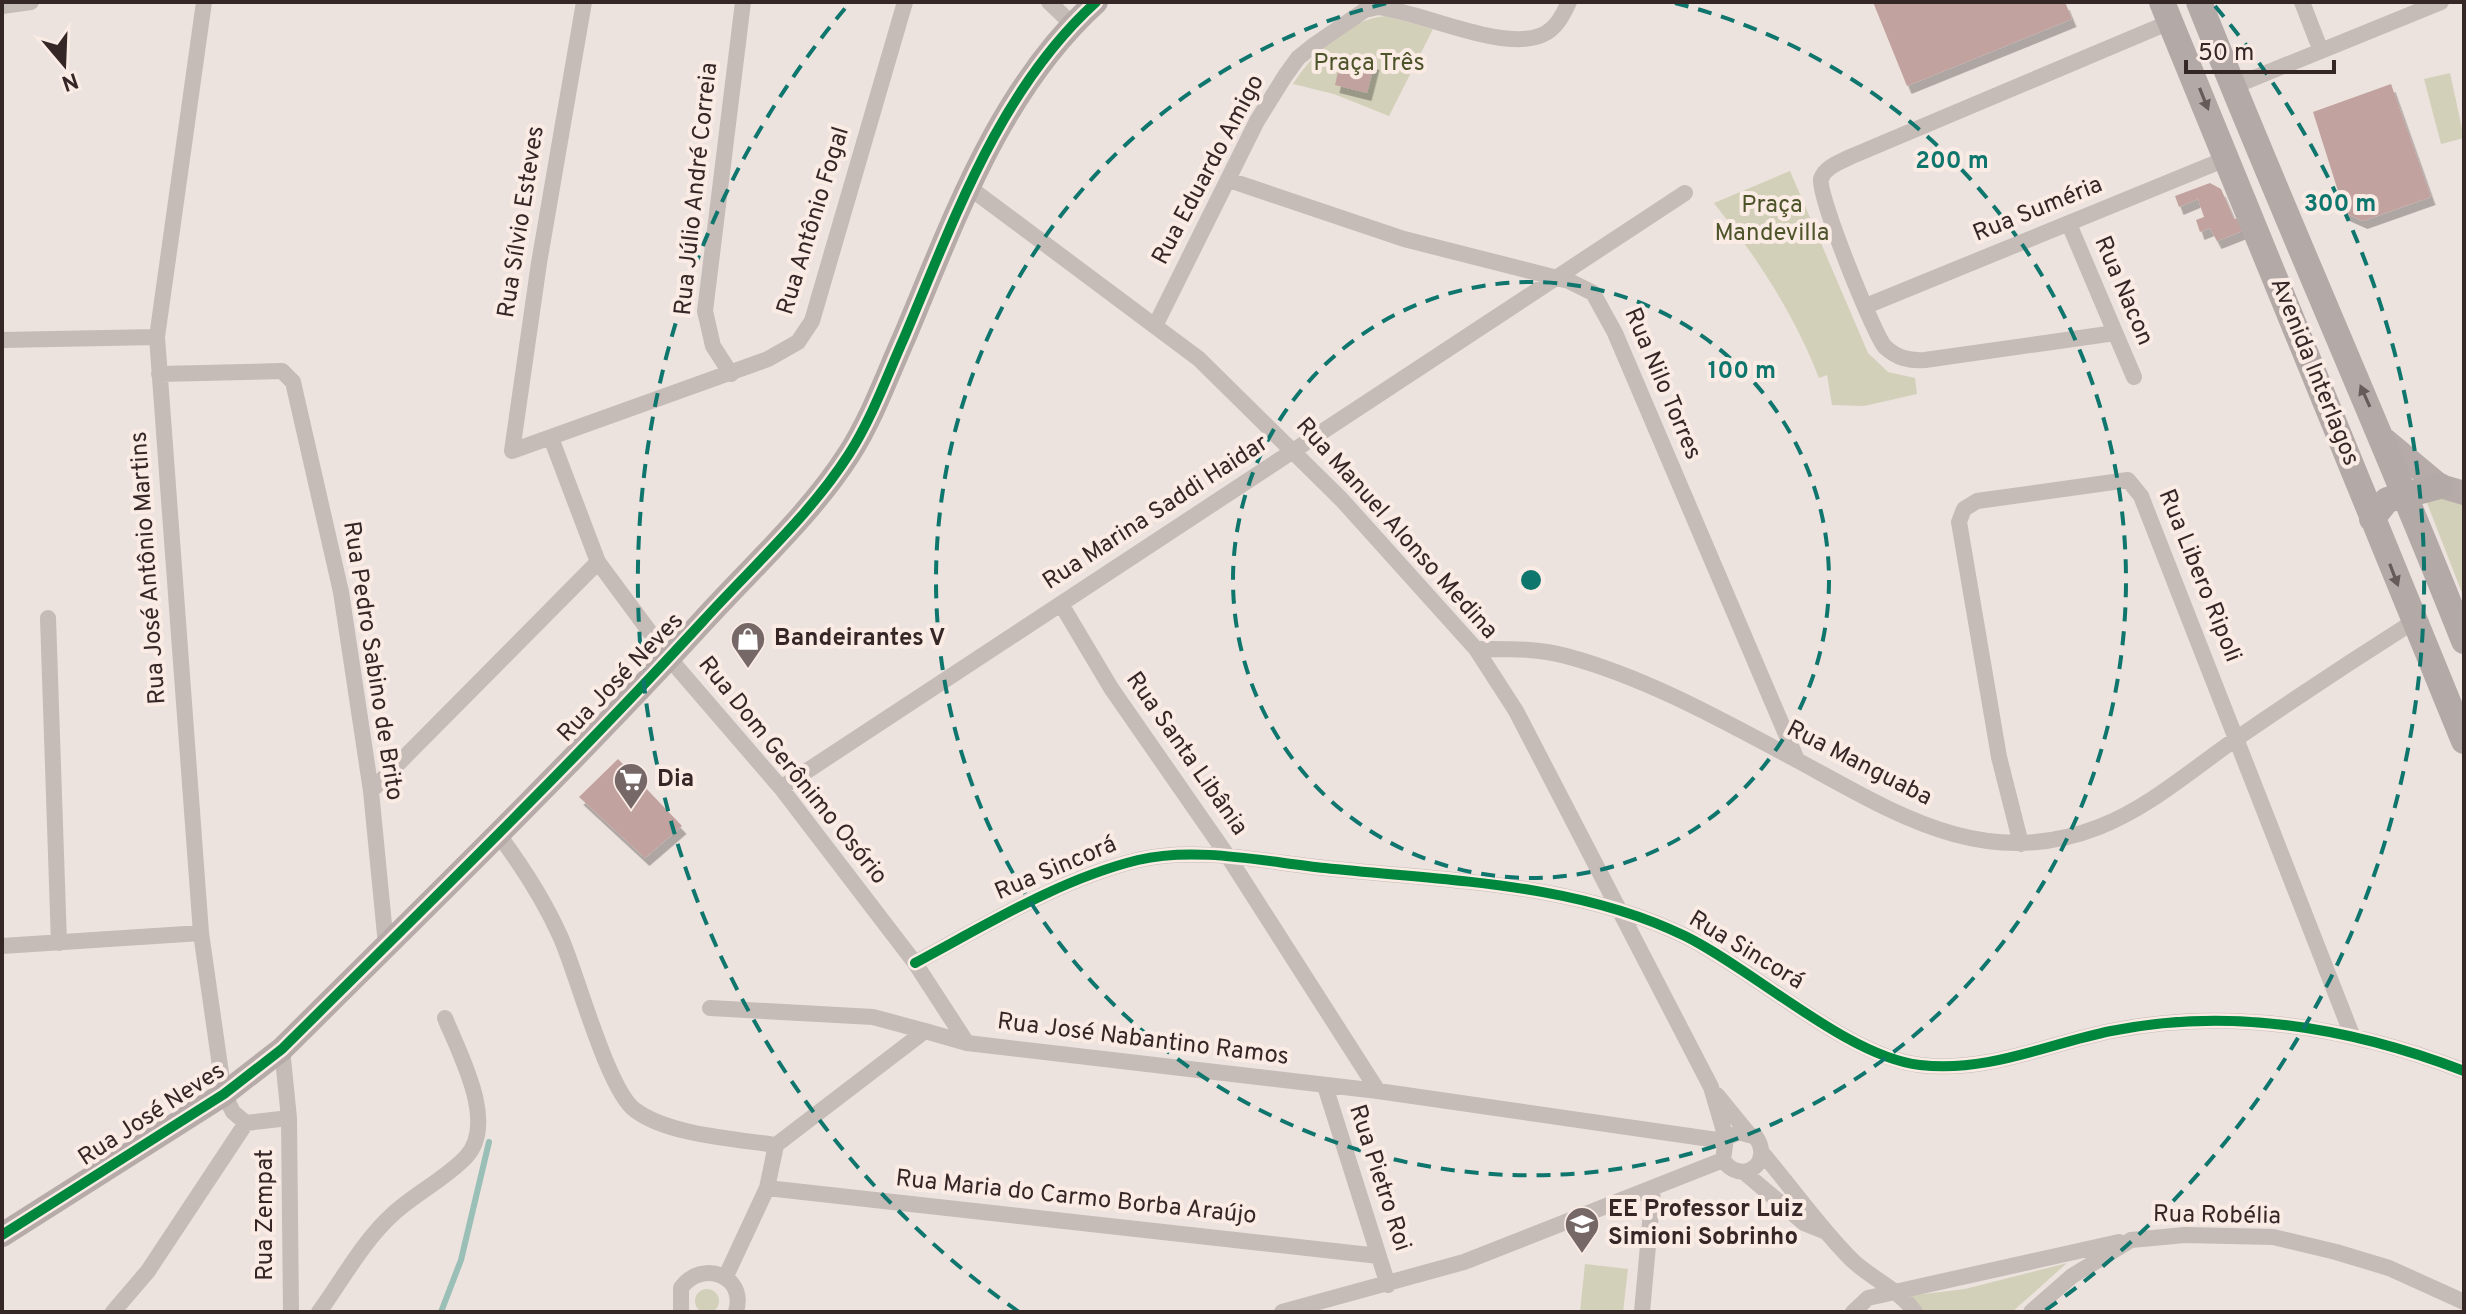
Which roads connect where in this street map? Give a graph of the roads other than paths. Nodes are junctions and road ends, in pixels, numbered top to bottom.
1 (31, 2) edge
2 (204, 2) edge
3 (584, 2) edge
4 (743, 2) edge
5 (905, 2) edge
6 (1049, 2) edge
7 (1096, 2) edge
8 (1569, 2) edge
9 (2199, 2) edge
10 (2302, 2) edge
11 (2441, 2) edge
12 (2, 6) edge
13 (2166, 12) edge
14 (1072, 24) junction
15 (2321, 51) junction
16 (2232, 87) junction
17 (2228, 158) junction
18 (1229, 180) junction
19 (970, 188) junction
20 (1685, 193) dead end
21 (2069, 224) junction
22 (1556, 278) junction
23 (1866, 306) junction
24 (1156, 324) junction
25 (2115, 333) junction
26 (157, 337) junction
27 (2, 340) edge
28 (159, 374) junction
29 (731, 374) junction
30 (2134, 377) dead end
31 (551, 438) junction
32 (2385, 440) junction
33 (512, 451) joint
34 (1294, 451) junction
35 (2452, 490) edge
36 (2406, 494) junction
37 (2372, 519) junction
38 (598, 562) junction
39 (1061, 604) junction
40 (48, 618) dead end
41 (2413, 622) junction
42 (2464, 641) edge
43 (1476, 649) junction
44 (669, 658) junction
45 (2237, 738) junction
46 (2464, 741) edge
47 (1797, 760) junction
48 (781, 788) junction
49 (371, 791) junction
50 (498, 834) junction
51 (2021, 844) junction
52 (1229, 858) junction
53 (1616, 908) junction
54 (201, 933) junction
55 (59, 943) junction
56 (386, 945) junction
57 (2, 946) edge
58 (915, 963) junction
59 (710, 1008) dead end
60 (445, 1018) dead end
61 (925, 1031) junction
62 (2352, 1035) junction
63 (967, 1043) junction
64 (282, 1049) junction
65 (2464, 1071) edge
66 (1325, 1086) junction
67 (1711, 1087) junction
68 (1378, 1091) junction
69 (224, 1094) junction
70 (289, 1118) junction
71 (246, 1123) junction
72 (1748, 1133) junction
73 (776, 1145) junction
74 (1723, 1148) junction
75 (1763, 1154) junction
76 (1740, 1173) junction
77 (1679, 1178) junction
78 (767, 1188) junction
79 (1653, 1190) junction
80 (1824, 1231) junction
81 (2, 1235) edge
82 (2131, 1240) junction
83 (1379, 1256) junction
84 (726, 1276) junction
85 (1388, 1285) junction
86 (1897, 1293) junction
87 (2464, 1302) edge
88 (679, 1311) edge
89 (113, 1312) edge
90 (291, 1312) edge
91 (319, 1312) edge
92 (736, 1312) edge
93 (1282, 1312) edge
94 (1642, 1312) edge
95 (1853, 1312) edge
96 (1915, 1312) edge
97 (2031, 1312) edge

1 - 12 street
2 - 26 street, Rua José Antônio Martins
3 - 33 street, Rua Sílvio Esteves
4 - 29 street, Rua Júlio André Correia
5 - 29 street, Rua Antônio Fogal
6 - 14 street
7 - 14 street, Rua José Neves
8 - 18 street, Rua Eduardo Amigo
9 - 16 main road, Avenida Interlagos
10 - 15 street
11 - 15 street
13 -> 17 main road, Avenida Interlagos
13 - 23 street
14 - 19 street, Rua José Neves
15 - 16 street
32 -> 16 main road, Avenida Interlagos
17 - 21 street, Rua Suméria
17 - 37 main road, Avenida Interlagos
18 - 22 street, Rua Nilo Torres
18 - 24 street, Rua Eduardo Amigo
19 - 24 street, Rua Manuel Alonso Medina
19 - 44 street, Rua José Neves
20 - 22 street, Rua Marina Saddi Haidar
21 - 23 street, Rua Suméria
21 - 25 street, Rua Nacon
22 - 34 street, Rua Marina Saddi Haidar
22 - 47 street, Rua Nilo Torres
23 - 25 street
24 - 34 street, Rua Manuel Alonso Medina
25 - 30 street, Rua Nacon
26 - 27 street
26 - 28 street, Rua José Antônio Martins
28 - 49 street, Rua Pedro Sabino de Brito
28 - 54 street, Rua José Antônio Martins
29 - 31 street, Rua Antônio Fogal
31 - 33 street, Rua Antônio Fogal
31 - 38 street, Rua Dom Gerônimo Osório
32 - 35 street
32 - 36 main road, Avenida Interlagos
34 - 39 street, Rua Marina Saddi Haidar
34 - 43 street, Rua Manuel Alonso Medina
35 - 36 main road
36 - 37 main road
36 - 42 main road, Avenida Interlagos
37 -> 41 main road, Avenida Interlagos
38 - 44 street, Rua Dom Gerônimo Osório
38 - 49 street
39 - 48 street, Rua Marina Saddi Haidar
39 - 52 street, Rua Santa Libânia
40 - 55 street
41 - 45 street, Rua Manguaba
41 - 46 main road, Avenida Interlagos
43 - 47 street, Rua Manguaba
43 - 53 street, Rua Manuel Alonso Medina
44 - 48 street, Rua Dom Gerônimo Osório
44 - 50 street, Rua José Neves
45 - 51 street, Rua Manguaba
45 - 51 street, Rua Libero Ripoli
45 - 62 street, Rua Libero Ripoli
47 - 51 street, Rua Manguaba
48 - 58 street, Rua Dom Gerônimo Osório
49 - 56 street, Rua Pedro Sabino de Brito
50 - 56 street, Rua José Neves
50 - 73 street
52 - 53 street, Rua Sincorá
52 - 58 street, Rua Sincorá
52 - 68 street, Rua Santa Libânia
53 - 62 street, Rua Sincorá
53 - 67 street, Rua Manuel Alonso Medina
54 - 55 street
54 - 69 street, Rua José Antônio Martins
55 - 57 street
56 - 64 street, Rua José Neves
58 - 63 street, Rua Dom Gerônimo Osório
59 - 61 street, Rua José Nabantino Ramos
60 - 91 street
61 - 63 street, Rua José Nabantino Ramos
61 - 73 street
62 - 65 street, Rua Sincorá
63 - 66 street, Rua José Nabantino Ramos
64 - 69 street, Rua José Neves
64 - 70 street, Rua Zempat
66 - 68 street, Rua José Nabantino Ramos
66 - 83 street, Rua Pietro Roi
67 - 72 street, Rua Manuel Alonso Medina
67 - 74 street, Rua Manuel Alonso Medina
68 - 74 street, Rua José Nabantino Ramos
69 - 71 street, Rua José Antônio Martins
69 - 81 street, Rua José Neves
70 - 71 street
70 - 90 street, Rua Zempat
71 - 89 street
72 - 74 street
72 - 75 street, Rua Manuel Alonso Medina
73 - 78 street
74 - 76 street, Rua Manuel Alonso Medina
74 - 77 street
75 - 76 street
75 - 80 street, Rua Manuel Alonso Medina
76 - 77 street
76 - 80 street, Rua Manuel Alonso Medina
77 - 79 street
78 - 83 street, Rua Maria do Carmo Borba Araújo
78 - 84 street
79 - 85 street
79 - 94 street
80 - 86 street, Rua Manuel Alonso Medina
82 - 86 street
82 - 87 street, Rua Robélia
82 - 97 street, Rua Robélia
83 - 85 street, Rua Pietro Roi
84 - 88 street
84 - 92 street
85 - 93 street
86 - 95 street
86 - 96 street, Rua Manuel Alonso Medina

